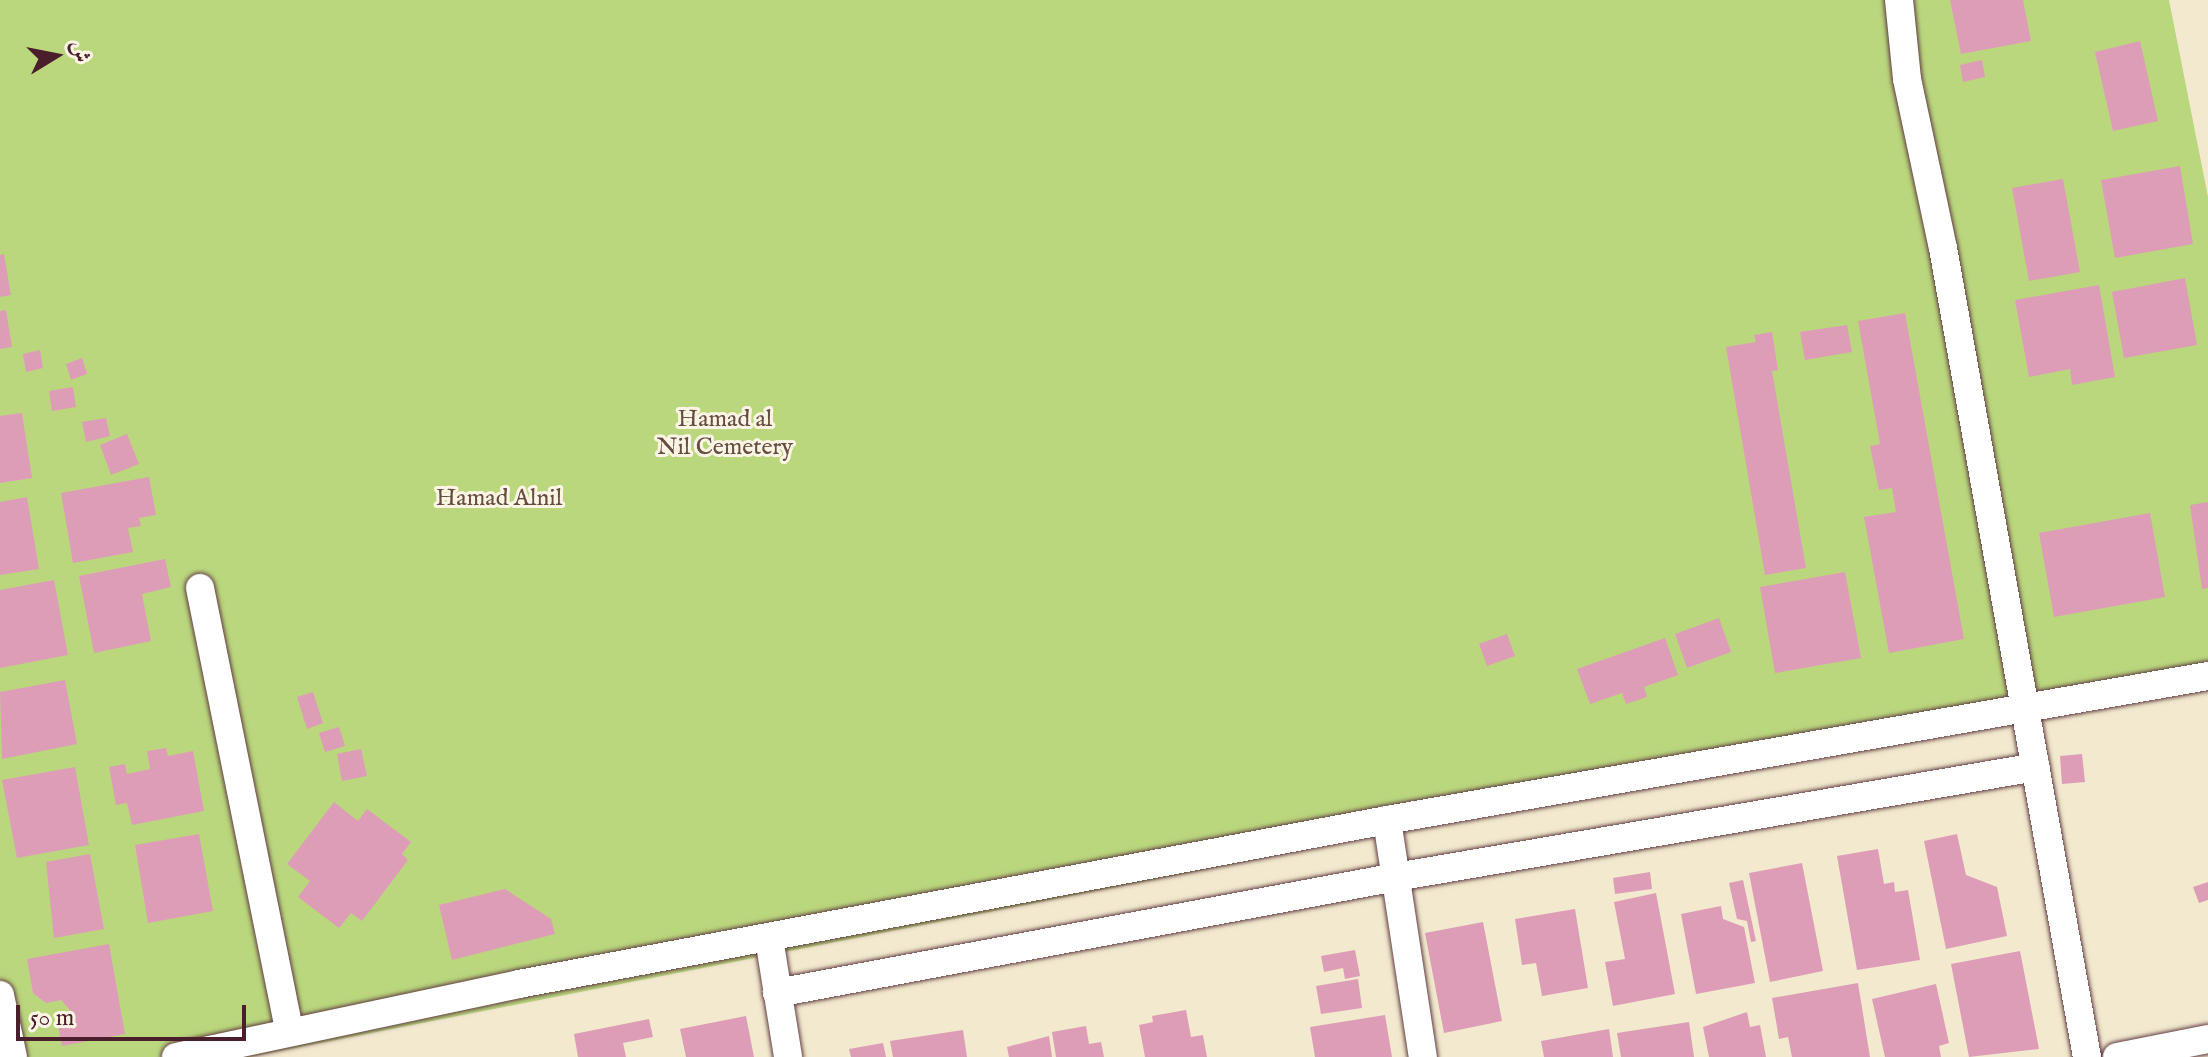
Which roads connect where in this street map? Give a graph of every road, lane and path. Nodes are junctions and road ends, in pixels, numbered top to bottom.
1 (1899, 0) edge
2 (200, 588) dead end
3 (2208, 676) edge
4 (2025, 709) junction
5 (2036, 767) junction
6 (1387, 820) junction
7 (1396, 877) junction
8 (769, 938) junction
9 (777, 993) junction
10 (0, 995) edge
11 (289, 1029) junction
12 (2208, 1039) edge
13 (13, 1057) edge
14 (176, 1057) edge
15 (788, 1057) edge
16 (1423, 1057) edge
17 (2087, 1057) edge
18 (2117, 1057) edge

1 - 4 street
2 - 11 street
3 - 4 street
4 - 5 street
4 - 6 street
5 - 7 street
5 - 17 street
6 - 7 street
6 - 8 street
7 - 9 street
7 - 16 street
8 - 9 street
8 - 11 street
9 - 15 street
10 - 13 street
11 - 14 street
12 - 18 street

